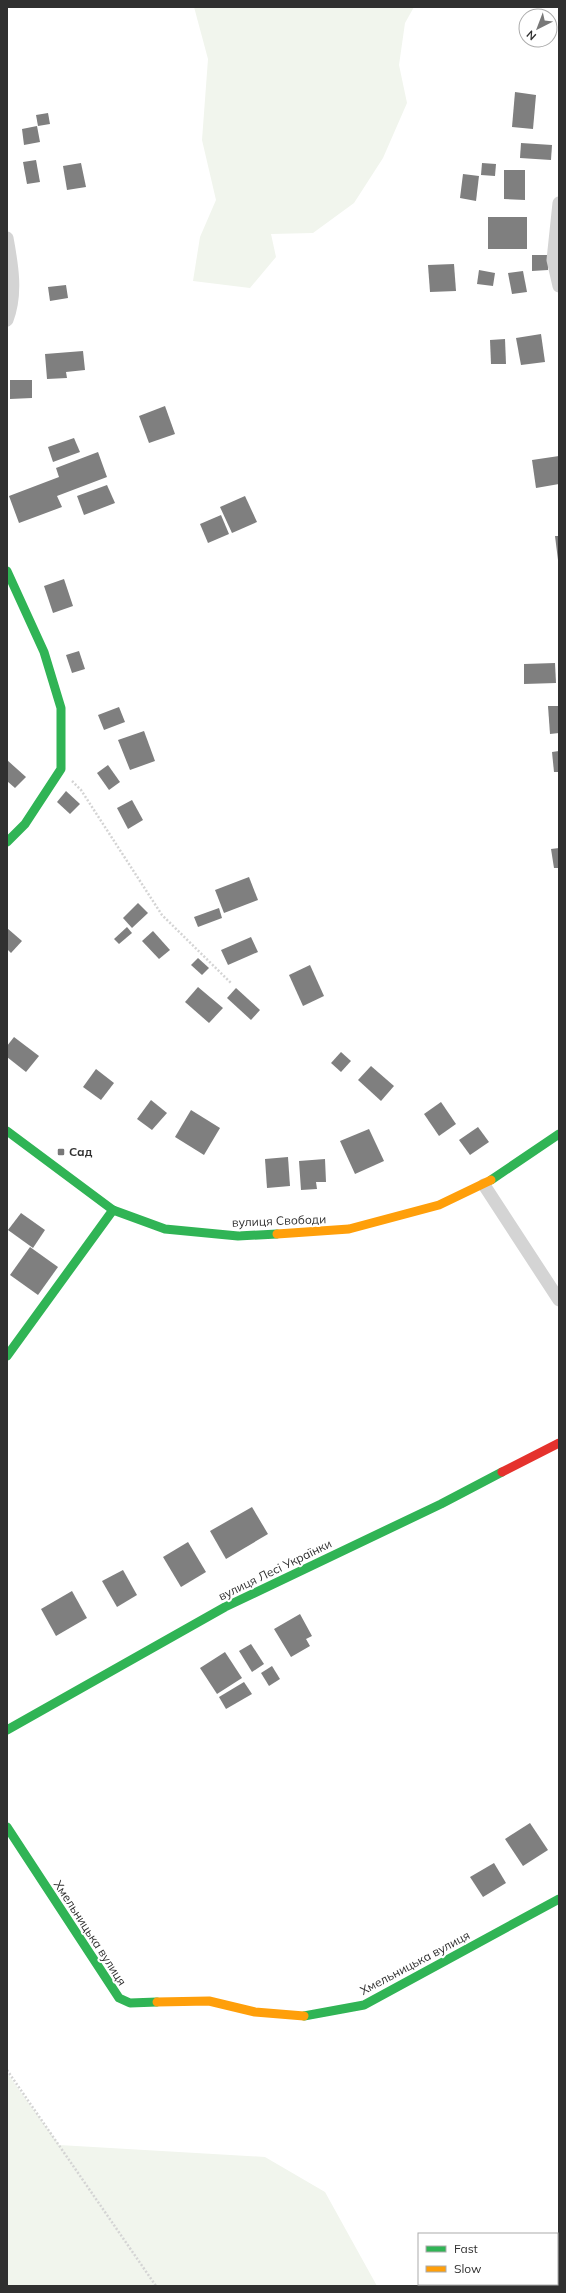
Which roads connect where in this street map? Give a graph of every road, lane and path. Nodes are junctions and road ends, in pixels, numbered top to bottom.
1 (559, 203) edge
2 (7, 238) edge
3 (559, 286) edge
4 (7, 320) edge
5 (7, 571) edge
6 (61, 769) junction
7 (7, 842) edge
8 (232, 984) dead end
9 (7, 1131) edge
10 (559, 1134) edge
11 (484, 1185) junction
12 (113, 1210) junction
13 (559, 1300) edge
14 (7, 1356) edge
15 (559, 1443) edge
16 (7, 1730) edge
17 (7, 1827) edge
18 (559, 1899) edge
19 (7, 2070) edge
20 (156, 2286) edge

1 - 3 street
2 - 4 street
5 - 6 street
6 - 7 street
6 - 8 path
9 - 12 street, вулиця Свободи
10 - 11 street, вулиця Свободи
11 - 12 street, вулиця Свободи
11 - 13 street
12 - 14 street
15 - 16 street, вулиця Лесі Українки
17 - 18 street, Хмельницька вулиця
19 - 20 path

